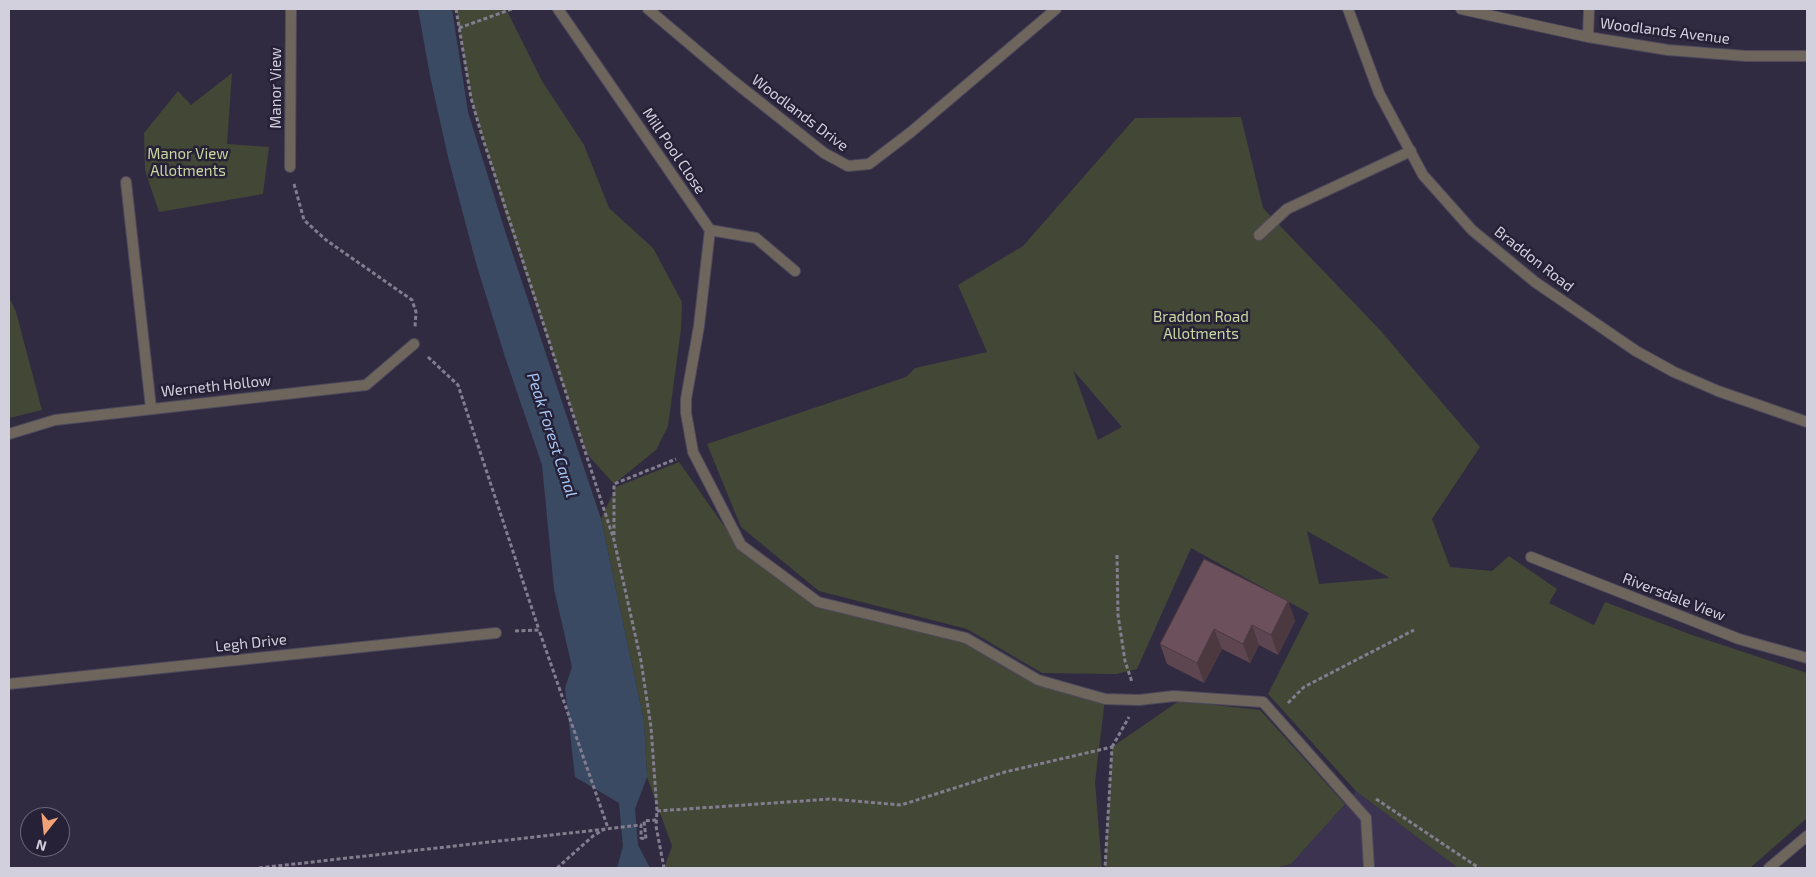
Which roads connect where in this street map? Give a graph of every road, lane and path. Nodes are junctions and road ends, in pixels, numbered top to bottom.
1 (291, 9) edge
2 (456, 9) edge
3 (512, 9) edge
4 (558, 9) edge
5 (648, 9) edge
6 (1056, 9) edge
7 (1348, 9) edge
8 (1461, 9) edge
9 (1589, 9) edge
10 (459, 28) junction
11 (1588, 37) junction
12 (1807, 56) edge
13 (1411, 151) junction
14 (290, 167) joint
15 (126, 182) dead end
16 (710, 230) junction
17 (1259, 235) dead end
18 (795, 271) dead end
19 (414, 344) junction
20 (151, 408) junction
21 (1807, 422) edge
22 (9, 434) edge
23 (693, 452) junction
24 (614, 540) junction
25 (1117, 555) dead end
26 (1531, 557) dead end
27 (539, 630) junction
28 (1414, 630) dead end
29 (496, 633) joint
30 (1807, 658) edge
31 (9, 684) edge
32 (1304, 687) dead end
33 (1138, 700) junction
34 (1112, 747) junction
35 (1368, 794) dead end
36 (657, 811) junction
37 (656, 820) junction
38 (608, 828) junction
39 (1807, 836) edge
40 (260, 868) edge
41 (558, 868) edge
42 (664, 868) edge
43 (1105, 868) edge
44 (1369, 868) edge
45 (1479, 868) edge
46 (1768, 868) edge

1 - 14 street, Manor View
2 - 10 path
3 - 10 path
4 - 16 street, Mill Pool Close
5 - 6 street, Woodlands Drive
7 - 13 street, Braddon Road
8 - 11 street, Woodlands Avenue
9 - 11 street
10 - 24 path
11 - 12 street, Woodlands Avenue
13 - 17 street
13 - 21 street, Braddon Road
14 - 19 path
15 - 20 street
16 - 18 street
16 - 23 street
19 - 20 street, Werneth Hollow
19 - 27 path
20 - 22 street, Werneth Hollow
23 - 24 path
23 - 33 street
24 - 36 path
25 - 33 path
26 - 30 street, Riversdale View
27 - 29 path
27 - 38 path
28 - 32 path
29 - 31 street, Legh Drive
33 - 34 path
33 - 44 street
34 - 36 path
34 - 43 path
35 - 45 path
36 - 37 path
37 - 38 path
37 - 42 path
38 - 40 path
38 - 41 path
39 - 46 street

